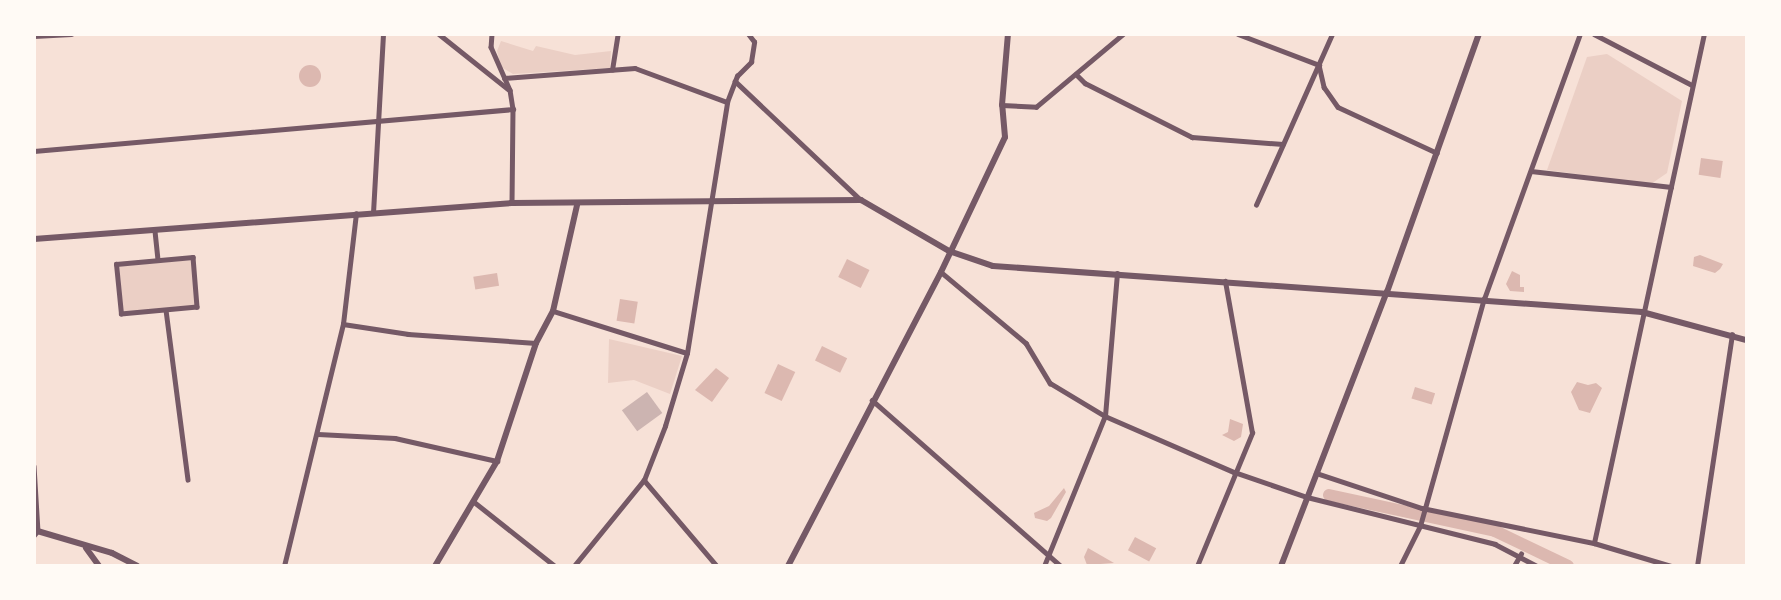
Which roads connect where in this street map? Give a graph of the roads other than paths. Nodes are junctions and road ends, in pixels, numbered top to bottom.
1 (70, 34) edge
2 (383, 34) edge
3 (439, 34) edge
4 (492, 34) edge
5 (618, 34) edge
6 (748, 34) edge
7 (1008, 34) edge
8 (1123, 34) edge
9 (1238, 34) edge
10 (1332, 34) edge
11 (1479, 34) edge
12 (1580, 34) edge
13 (1594, 34) edge
14 (1704, 34) edge
15 (34, 36) edge
16 (1319, 65) junction
17 (612, 69) junction
18 (1076, 74) junction
19 (504, 78) junction
20 (735, 81) junction
21 (1692, 85) junction
22 (510, 90) junction
23 (727, 102) junction
24 (1002, 105) junction
25 (513, 109) junction
26 (379, 123) junction
27 (1283, 144) junction
28 (34, 152) edge
29 (1437, 153) junction
30 (1531, 171) junction
31 (1671, 187) junction
32 (710, 200) junction
33 (861, 200) junction
34 (512, 203) junction
35 (577, 205) junction
36 (1256, 206) dead end
37 (373, 213) junction
38 (356, 214) junction
39 (155, 231) junction
40 (34, 239) edge
41 (949, 251) junction
42 (158, 260) junction
43 (941, 272) junction
44 (1117, 274) junction
45 (1225, 281) junction
46 (1387, 292) junction
47 (1485, 299) junction
48 (166, 310) junction
49 (553, 311) junction
50 (1642, 312) junction
51 (343, 324) junction
52 (1732, 335) junction
53 (1746, 340) edge
54 (536, 343) junction
55 (687, 353) junction
56 (872, 400) junction
57 (1106, 416) junction
58 (318, 434) junction
59 (497, 461) junction
60 (34, 466) edge
61 (1234, 472) junction
62 (1316, 473) junction
63 (188, 480) dead end
64 (644, 480) junction
65 (1307, 497) junction
66 (473, 501) junction
67 (1422, 509) junction
68 (1420, 523) junction
69 (36, 532) edge
70 (1594, 543) junction
71 (85, 548) junction
72 (1050, 552) junction
73 (1521, 554) junction
74 (99, 566) edge
75 (137, 566) edge
76 (284, 566) edge
77 (435, 566) edge
78 (555, 566) edge
79 (574, 566) edge
80 (717, 566) edge
81 (788, 566) edge
82 (1044, 566) edge
83 (1061, 566) edge
84 (1197, 566) edge
85 (1281, 566) edge
86 (1400, 566) edge
87 (1514, 566) edge
88 (1537, 566) edge
89 (1671, 566) edge
90 (1697, 566) edge

1 - 15 street
2 - 26 street
3 - 22 street
4 - 19 street
5 - 17 street
6 - 20 street
7 - 24 street
8 - 18 street
9 - 16 street
10 - 16 street
11 - 29 street
12 - 30 street
13 - 21 street
14 - 21 street
16 - 27 street
16 - 29 street
17 - 19 street
17 - 23 street
18 - 24 street
18 - 27 street
19 - 22 street
20 - 23 street
20 - 33 street
21 - 31 street
22 - 25 street
23 - 32 street
24 - 41 street
25 - 26 street
25 - 34 street
26 - 28 street
26 - 37 street
27 - 36 street
29 - 46 street
30 - 31 street
30 - 47 street
31 - 50 street
32 - 33 street
32 - 35 street
32 - 55 street
33 - 41 street
34 - 35 street
34 - 37 street
35 - 49 street
37 - 38 street
38 - 39 street
38 - 51 street
39 - 40 street
39 - 42 street
41 - 43 street
41 - 44 street
42 - 48 street
42 - 48 street
43 - 56 street
43 - 57 street
44 - 45 street
44 - 57 street
45 - 46 street
45 - 61 street
46 - 47 street
46 - 62 street
47 - 50 street
47 - 67 street
48 - 63 street
49 - 54 street
49 - 55 street
50 - 52 street
50 - 70 street
51 - 54 street
51 - 58 street
52 - 53 street
52 - 90 street
54 - 59 street
55 - 64 street
56 - 72 street
56 - 81 street
57 - 61 street
57 - 72 street
58 - 59 street
58 - 76 street
59 - 66 street
60 - 69 street
61 - 65 street
61 - 84 street
62 - 65 street
62 - 67 street
64 - 79 street
64 - 80 street
65 - 68 street
65 - 85 street
66 - 77 street
66 - 78 street
67 - 68 street
67 - 70 street
68 - 73 street
68 - 86 street
69 - 71 street
70 - 89 street
71 - 74 street
71 - 75 street
72 - 82 street
72 - 83 street
73 - 87 street
73 - 88 street

